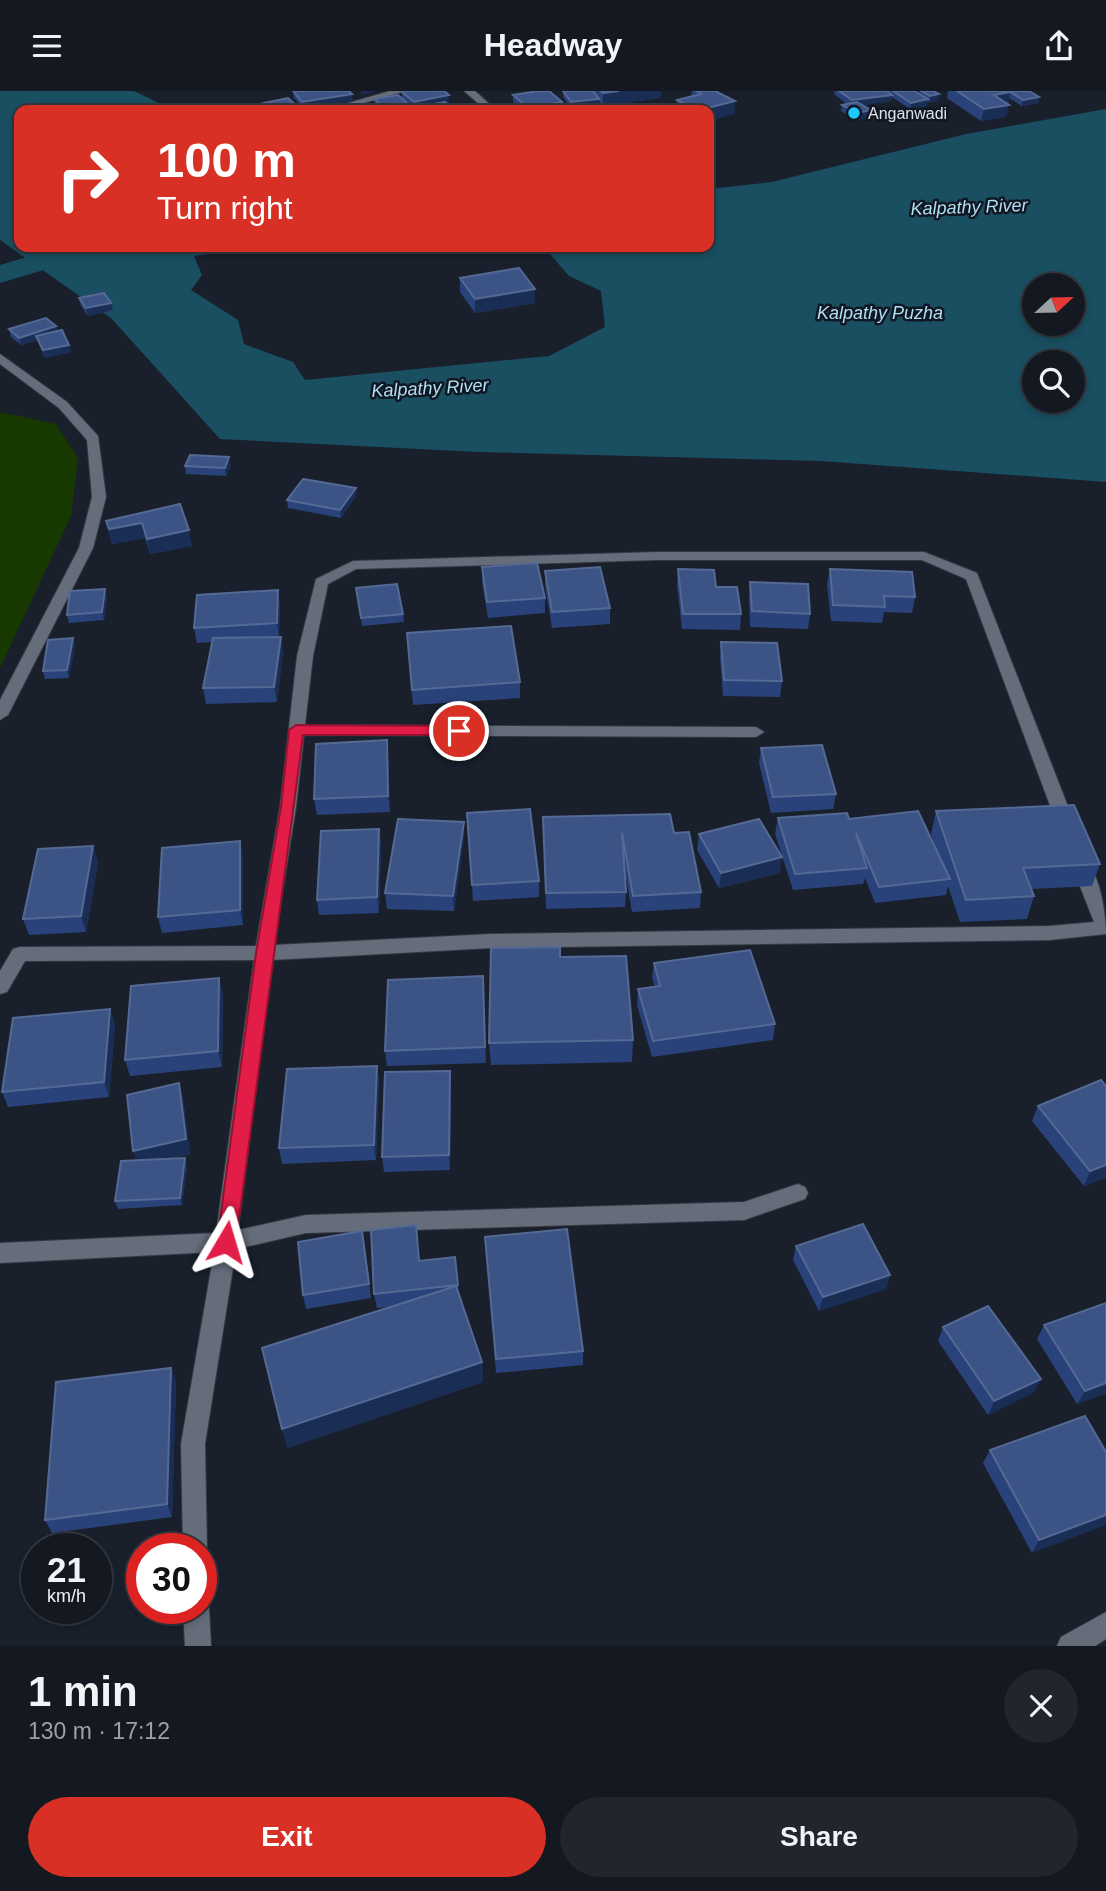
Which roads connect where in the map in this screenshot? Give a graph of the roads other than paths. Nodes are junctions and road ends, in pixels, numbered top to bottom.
1 (401, 91) edge
2 (469, 91) edge
3 (348, 105) edge
4 (485, 105) edge
5 (0, 359) edge
6 (0, 715) edge
7 (296, 730) junction
8 (756, 732) dead end
9 (264, 953) junction
10 (0, 987) edge
11 (798, 1193) dead end
12 (226, 1242) junction
13 (0, 1253) edge
14 (195, 1533) edge
15 (197, 1624) edge
16 (1106, 1625) edge
17 (198, 1646) edge
18 (1070, 1646) edge

1 - 3 street
2 - 4 street
5 - 6 street
7 - 8 street
7 - 9 street
7 - 9 street
9 - 10 street
9 - 12 street
11 - 12 street
12 - 13 street
12 - 14 street
15 - 17 street
16 - 18 street

